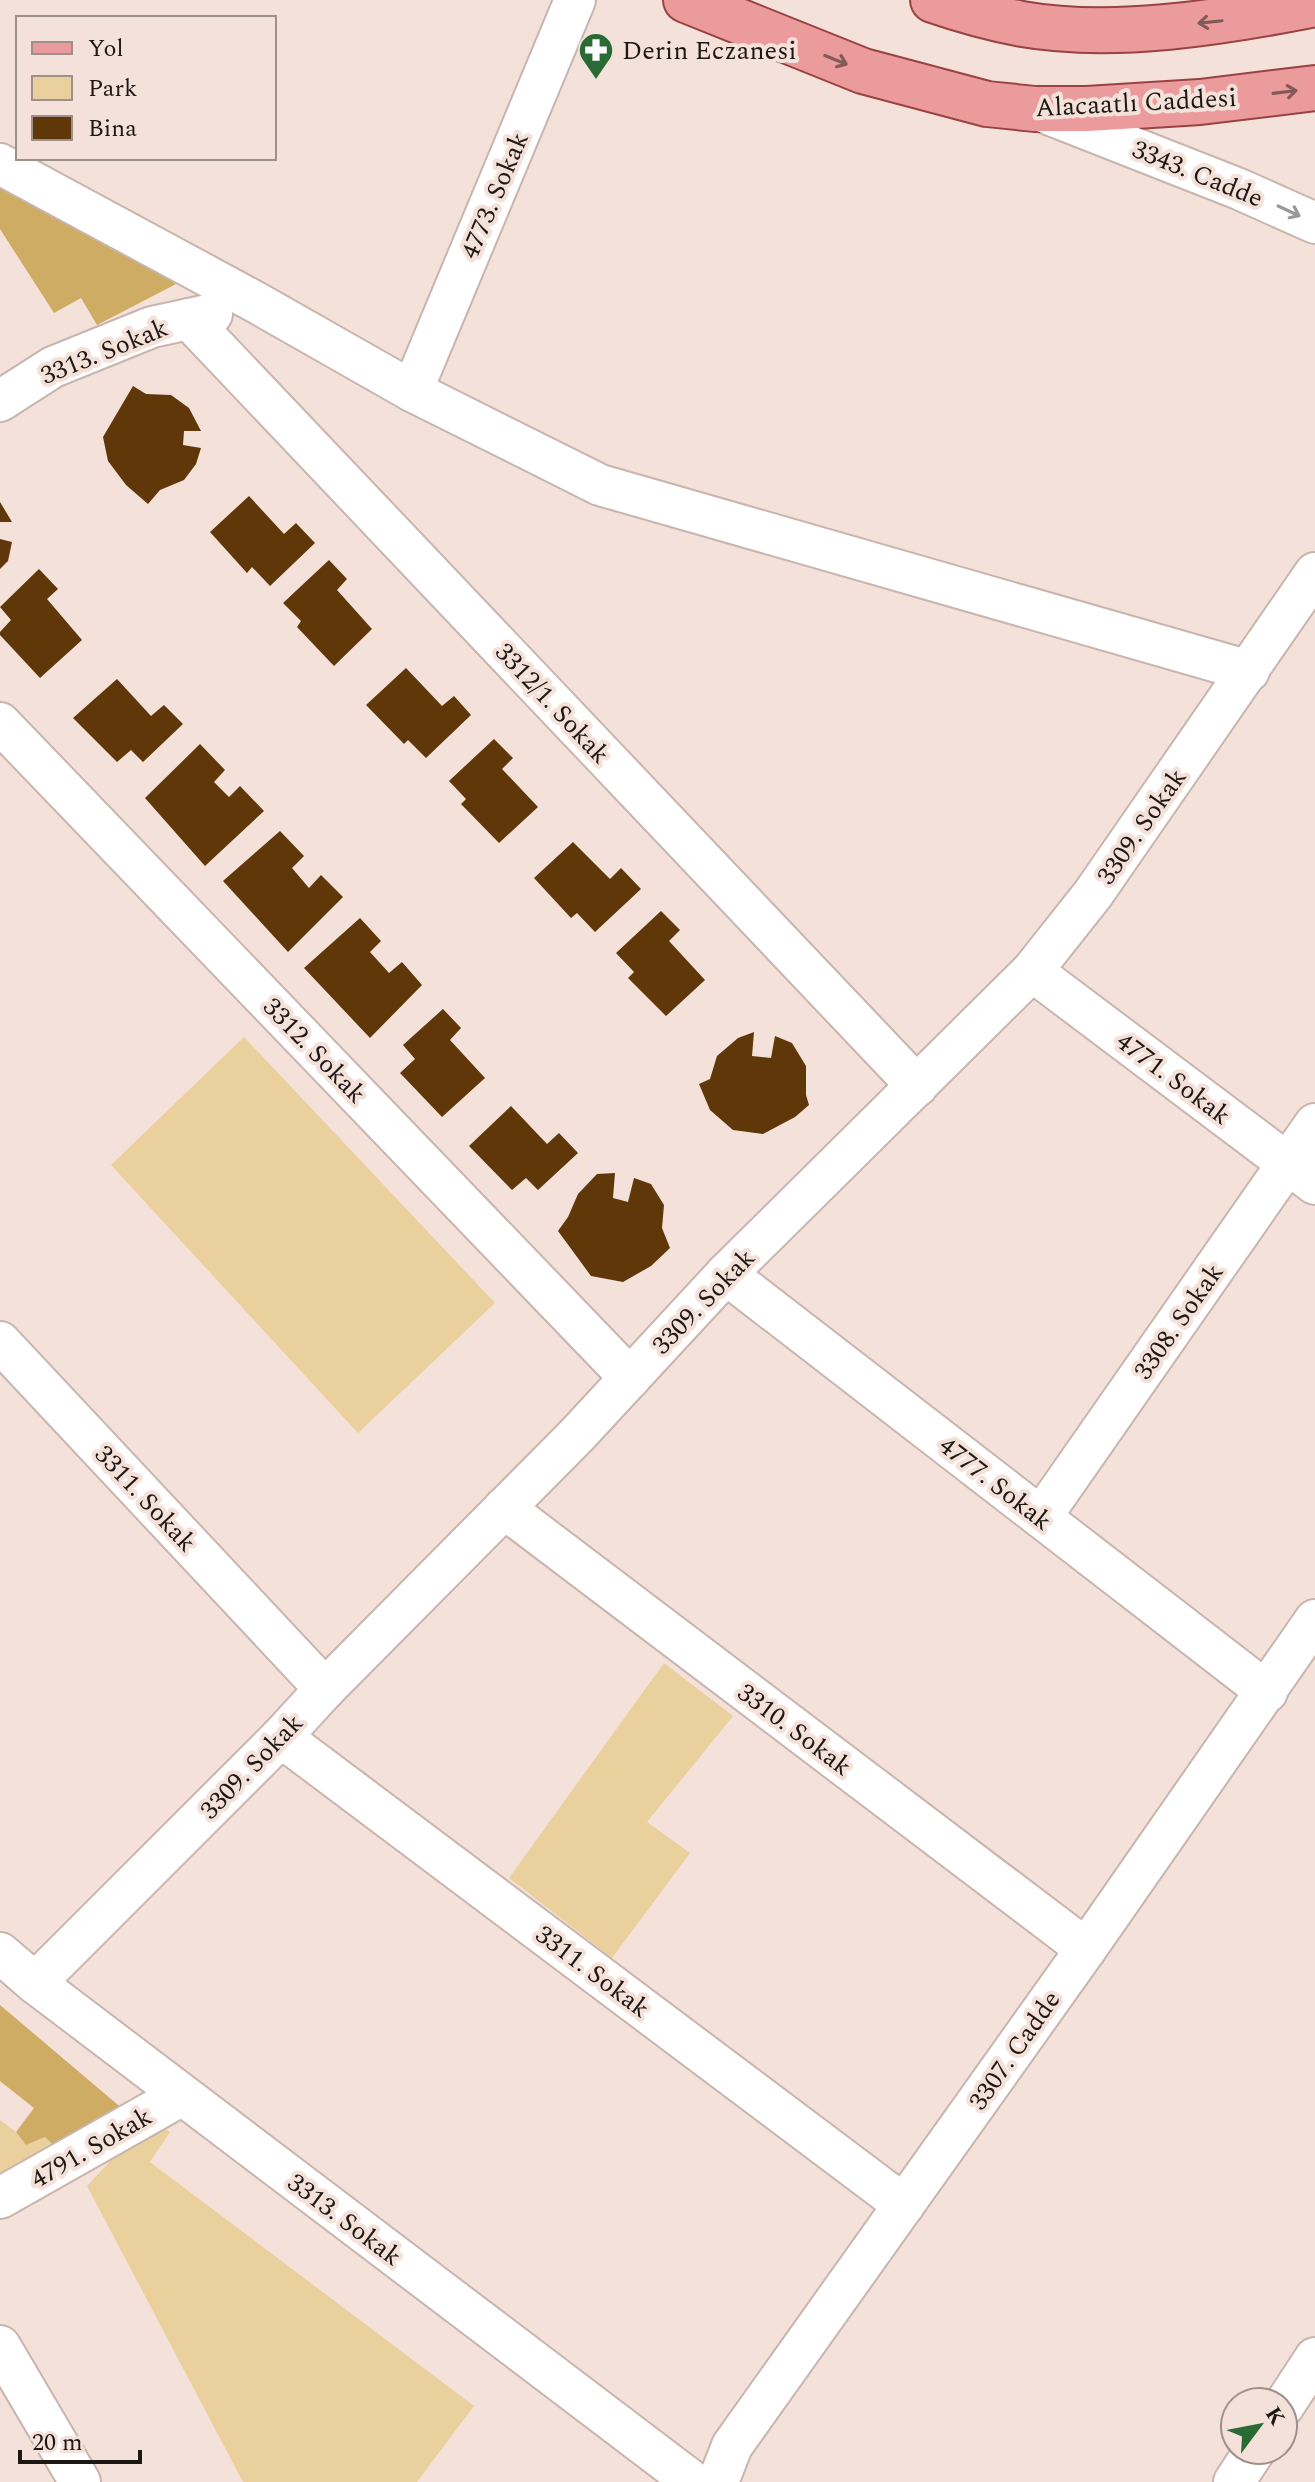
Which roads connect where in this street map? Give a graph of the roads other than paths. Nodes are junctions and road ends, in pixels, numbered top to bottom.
1 (575, 0) edge
2 (686, 0) edge
3 (933, 0) edge
4 (1315, 4) edge
5 (1315, 88) edge
6 (1035, 109) junction
7 (0, 164) edge
8 (1315, 223) edge
9 (259, 304) junction
10 (189, 319) junction
11 (412, 391) junction
12 (0, 401) edge
13 (1315, 573) edge
14 (1249, 671) junction
15 (0, 723) edge
16 (1032, 971) junction
17 (917, 1086) junction
18 (1315, 1124) edge
19 (1302, 1174) edge
20 (726, 1274) junction
21 (0, 1342) edge
22 (630, 1378) junction
23 (504, 1508) junction
24 (1041, 1517) junction
25 (1315, 1620) edge
26 (325, 1689) junction
27 (1267, 1692) junction
28 (281, 1737) junction
29 (1086, 1949) junction
30 (0, 1953) edge
31 (35, 1983) junction
32 (182, 2095) junction
33 (0, 2198) edge
34 (904, 2205) junction
35 (0, 2346) edge
36 (1315, 2358) edge
37 (1297, 2386) edge
38 (80, 2482) edge
39 (693, 2482) edge
40 (718, 2482) edge

1 - 11 street, 4773. Sokak
2 -> 6 main road, Alacaatlı Caddesi
4 -> 3 main road
6 -> 5 main road, Alacaatlı Caddesi
6 -> 8 street, 3343. Cadde
7 - 9 street
9 - 10 street, 3313. Sokak
9 - 11 street
10 - 12 street, 3313. Sokak
10 - 17 street, 3312/1. Sokak
11 - 14 street
13 - 14 street, 3309. Sokak
14 - 16 street, 3309. Sokak
15 - 22 street, 3312. Sokak
16 - 17 street, 3309. Sokak
16 - 19 street, 4771. Sokak
17 - 20 street, 3309. Sokak
18 - 19 street, 3308. Sokak
19 - 24 street, 3308. Sokak
20 - 22 street, 3309. Sokak
20 - 24 street, 4777. Sokak
21 - 26 street, 3311. Sokak
22 - 23 street, 3309. Sokak
23 - 26 street, 3309. Sokak
23 - 29 street, 3310. Sokak
24 - 27 street, 4777. Sokak
25 - 27 street, 3307. Cadde
26 - 28 street, 3309. Sokak
27 - 29 street, 3307. Cadde
28 - 31 street, 3309. Sokak
28 - 34 street, 3311. Sokak
29 - 34 street, 3307. Cadde
30 - 31 street, 3313. Sokak
31 - 32 street, 3313. Sokak
32 - 33 street, 4791. Sokak
32 - 39 street, 3313. Sokak
34 - 40 street, 3307. Cadde
35 - 38 street
36 - 37 street

